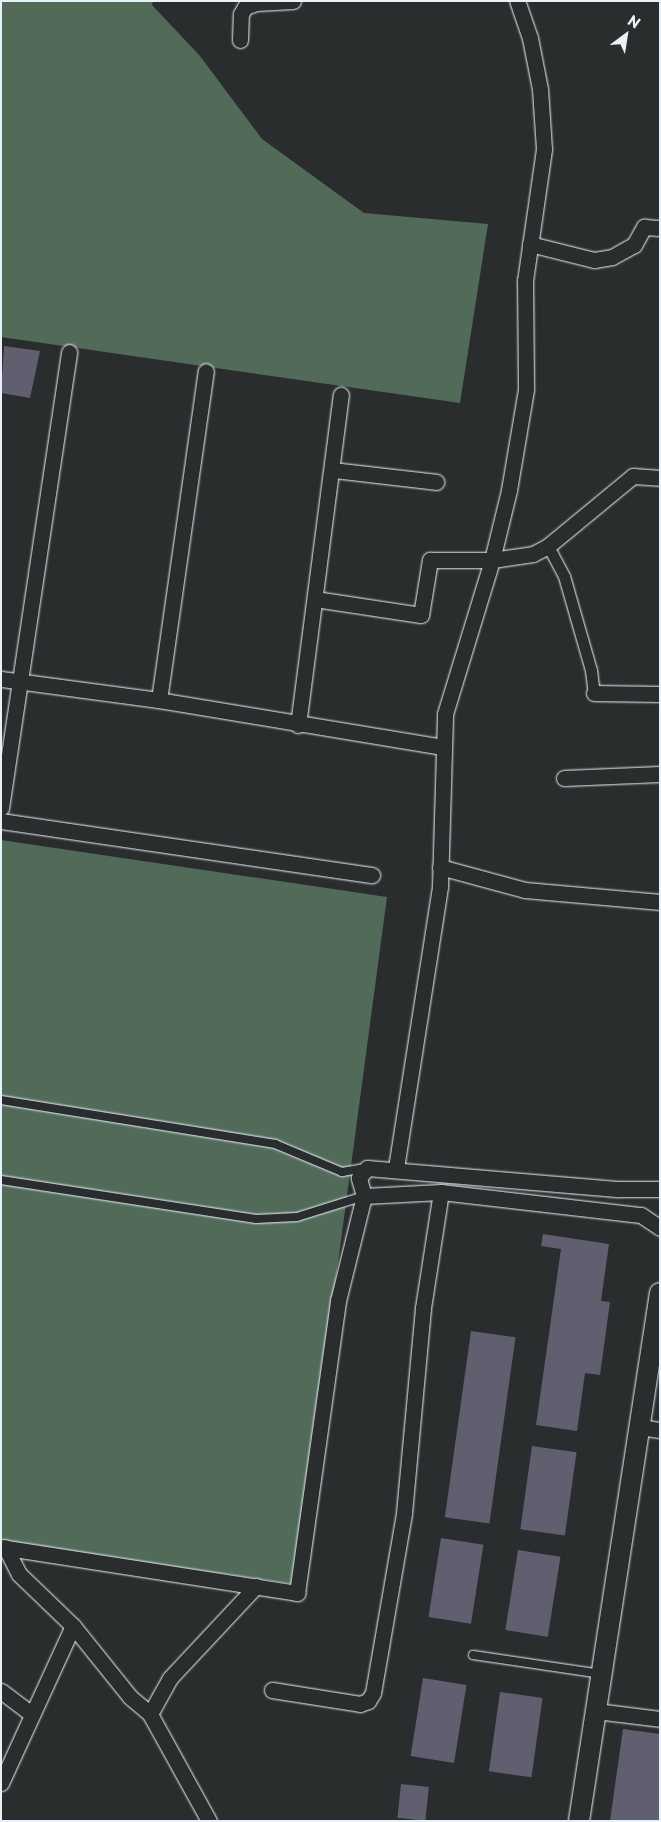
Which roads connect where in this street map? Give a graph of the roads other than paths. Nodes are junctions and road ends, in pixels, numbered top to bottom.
1 (293, 1) edge
2 (517, 1) edge
3 (240, 40) dead end
4 (660, 228) edge
5 (530, 244) junction
6 (70, 352) dead end
7 (206, 371) dead end
8 (341, 395) dead end
9 (333, 470) junction
10 (660, 478) edge
11 (436, 482) dead end
12 (548, 546) junction
13 (492, 560) junction
14 (315, 599) junction
15 (1, 680) edge
16 (22, 682) junction
17 (594, 693) joint
18 (660, 694) edge
19 (159, 700) junction
20 (298, 725) junction
21 (443, 747) junction
22 (660, 774) edge
23 (564, 778) dead end
24 (1, 808) edge
25 (1, 821) edge
26 (440, 867) junction
27 (372, 875) dead end
28 (660, 902) edge
29 (1, 1100) edge
30 (367, 1168) junction
31 (396, 1168) junction
32 (1, 1180) edge
33 (618, 1189) junction
34 (660, 1189) edge
35 (441, 1192) junction
36 (364, 1196) junction
37 (619, 1212) junction
38 (660, 1228) edge
39 (660, 1293) edge
40 (640, 1427) junction
41 (660, 1430) edge
42 (3, 1547) edge
43 (256, 1586) junction
44 (73, 1626) junction
45 (472, 1655) dead end
46 (602, 1674) junction
47 (272, 1690) dead end
48 (1, 1691) edge
49 (596, 1711) junction
50 (32, 1714) junction
51 (150, 1714) junction
52 (660, 1720) edge
53 (1, 1783) edge
54 (209, 1821) edge
55 (579, 1821) edge

1 - 3 street
2 - 5 street
4 - 5 street
5 - 13 street
6 - 16 street
7 - 19 street
8 - 9 street
9 - 11 street
9 - 14 street
10 - 12 street
12 - 13 street
12 - 17 street
13 - 14 street
13 - 21 street
14 - 20 street
15 - 16 street
16 - 19 street
16 - 24 street
17 - 18 street
19 - 20 street
20 - 21 street
21 - 26 street
22 - 23 street
25 - 27 street
26 - 28 street
26 - 31 street
29 - 30 lane
30 - 31 street
30 - 36 street
31 - 33 street
32 - 36 lane
33 - 34 street
33 - 37 street
35 - 36 street
35 - 37 street
35 - 47 street
36 - 43 street
37 - 38 street
39 - 40 main road
40 - 41 street
40 - 46 main road
42 - 43 street
42 - 44 street
43 - 51 street
44 - 50 street
44 - 51 street
45 - 46 lane
46 - 49 main road
48 - 50 street
49 - 52 street
49 - 55 main road
50 - 53 street
51 - 54 street

